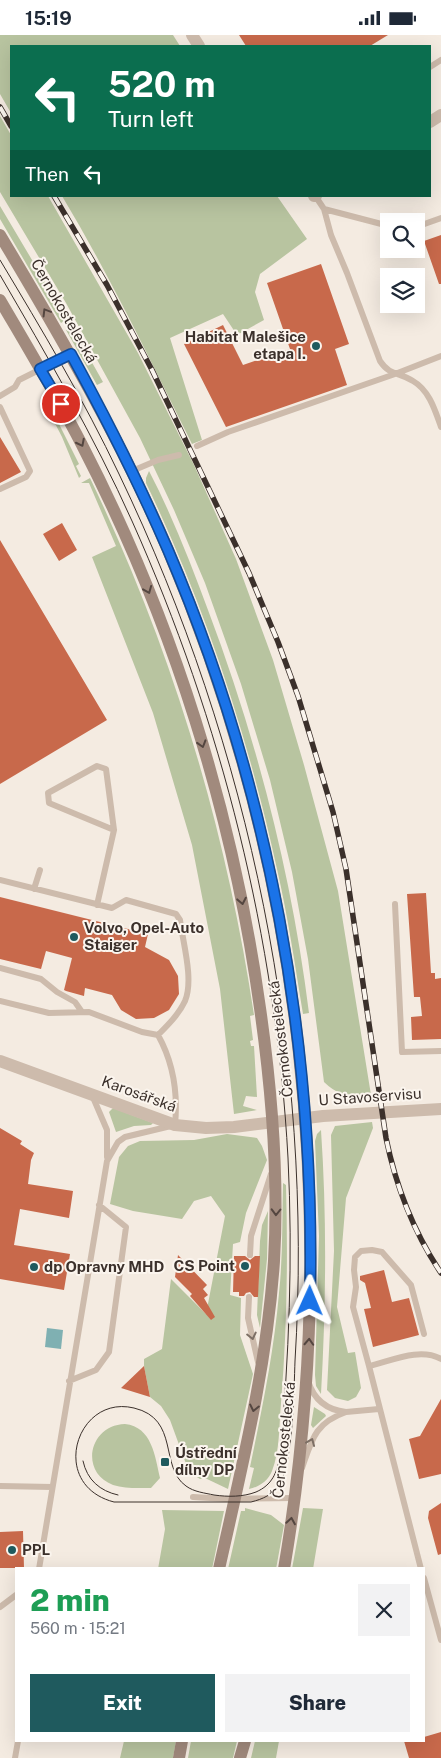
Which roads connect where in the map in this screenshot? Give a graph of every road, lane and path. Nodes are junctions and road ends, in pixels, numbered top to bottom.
1 (316, 197) edge
2 (324, 209) junction
3 (441, 218) edge
4 (380, 224) edge
5 (425, 224) edge
6 (0, 235) edge
7 (0, 300) edge
8 (71, 354) junction
9 (441, 356) edge
10 (40, 369) junction
11 (395, 374) junction
12 (0, 396) edge
13 (0, 407) edge
14 (441, 427) edge
15 (197, 446) dead end
16 (179, 455) dead end
17 (132, 471) junction
18 (0, 489) edge
19 (114, 830) junction
20 (40, 870) dead end
21 (0, 880) edge
22 (34, 889) junction
23 (395, 904) dead end
24 (97, 905) junction
25 (0, 968) edge
26 (0, 1001) edge
27 (82, 1012) junction
28 (158, 1035) junction
29 (441, 1051) edge
30 (2, 1065) edge
31 (92, 1094) junction
32 (441, 1109) edge
33 (306, 1118) junction
34 (272, 1123) junction
35 (174, 1125) junction
36 (107, 1161) junction
37 (275, 1164) junction
38 (99, 1205) junction
39 (250, 1255) dead end
40 (249, 1297) dead end
41 (424, 1334) dead end
42 (441, 1359) edge
43 (369, 1366) junction
44 (261, 1375) junction
45 (307, 1375) junction
46 (69, 1381) junction
47 (379, 1409) junction
48 (346, 1412) junction
49 (0, 1486) edge
50 (52, 1487) junction
51 (295, 1493) junction
52 (193, 1497) dead end
53 (39, 1567) edge
54 (220, 1567) edge
55 (284, 1567) edge
56 (420, 1567) edge
57 (425, 1582) edge
58 (15, 1596) edge
59 (0, 1607) edge
60 (441, 1640) edge
61 (18, 1742) edge
62 (182, 1742) edge
63 (245, 1742) edge
64 (16, 1758) edge
65 (179, 1758) edge
66 (240, 1758) edge

1 - 2 lane
2 - 4 lane
2 - 11 lane
3 - 5 lane
8 -> 6 main road, Černokostelecká
7 - 10 main road, Černokostelecká
8 - 10 street
8 - 17 main road, Černokostelecká
9 - 11 lane
10 - 12 lane
10 -> 34 main road, Černokostelecká
11 - 14 lane
11 - 15 lane
13 - 18 lane
16 - 17 lane
17 - 33 main road, Černokostelecká
19 - 19 lane
19 - 24 lane
20 - 22 lane
21 - 22 lane
22 - 24 lane
23 - 29 lane
24 - 28 lane
25 - 27 lane
26 - 27 lane
27 - 28 lane
28 - 35 lane
30 - 31 street, Karosářská
31 - 35 street, Karosářská
31 - 36 lane
32 - 33 street, U Stavoservisu
33 - 34 street, U Stavoservisu
45 -> 33 main road, Černokostelecká
34 - 35 street, Karosářská
34 - 37 main road, Černokostelecká
35 - 36 lane
36 - 38 lane
37 - 39 lane
37 -> 44 main road, Černokostelecká
38 - 46 lane
38 - 46 lane
40 -> 44 lane
41 - 43 lane
42 - 43 lane
43 - 47 lane
44 -> 54 main road, Černokostelecká
45 - 48 lane
45 - 51 main road, Černokostelecká
46 - 50 lane
47 - 48 lane
47 - 56 lane
51 -> 48 lane
49 - 50 lane
50 - 53 lane
51 - 52 lane
55 -> 51 main road, Černokostelecká
57 - 60 lane
58 - 59 lane
61 - 64 lane
62 - 65 main road
63 - 66 main road

